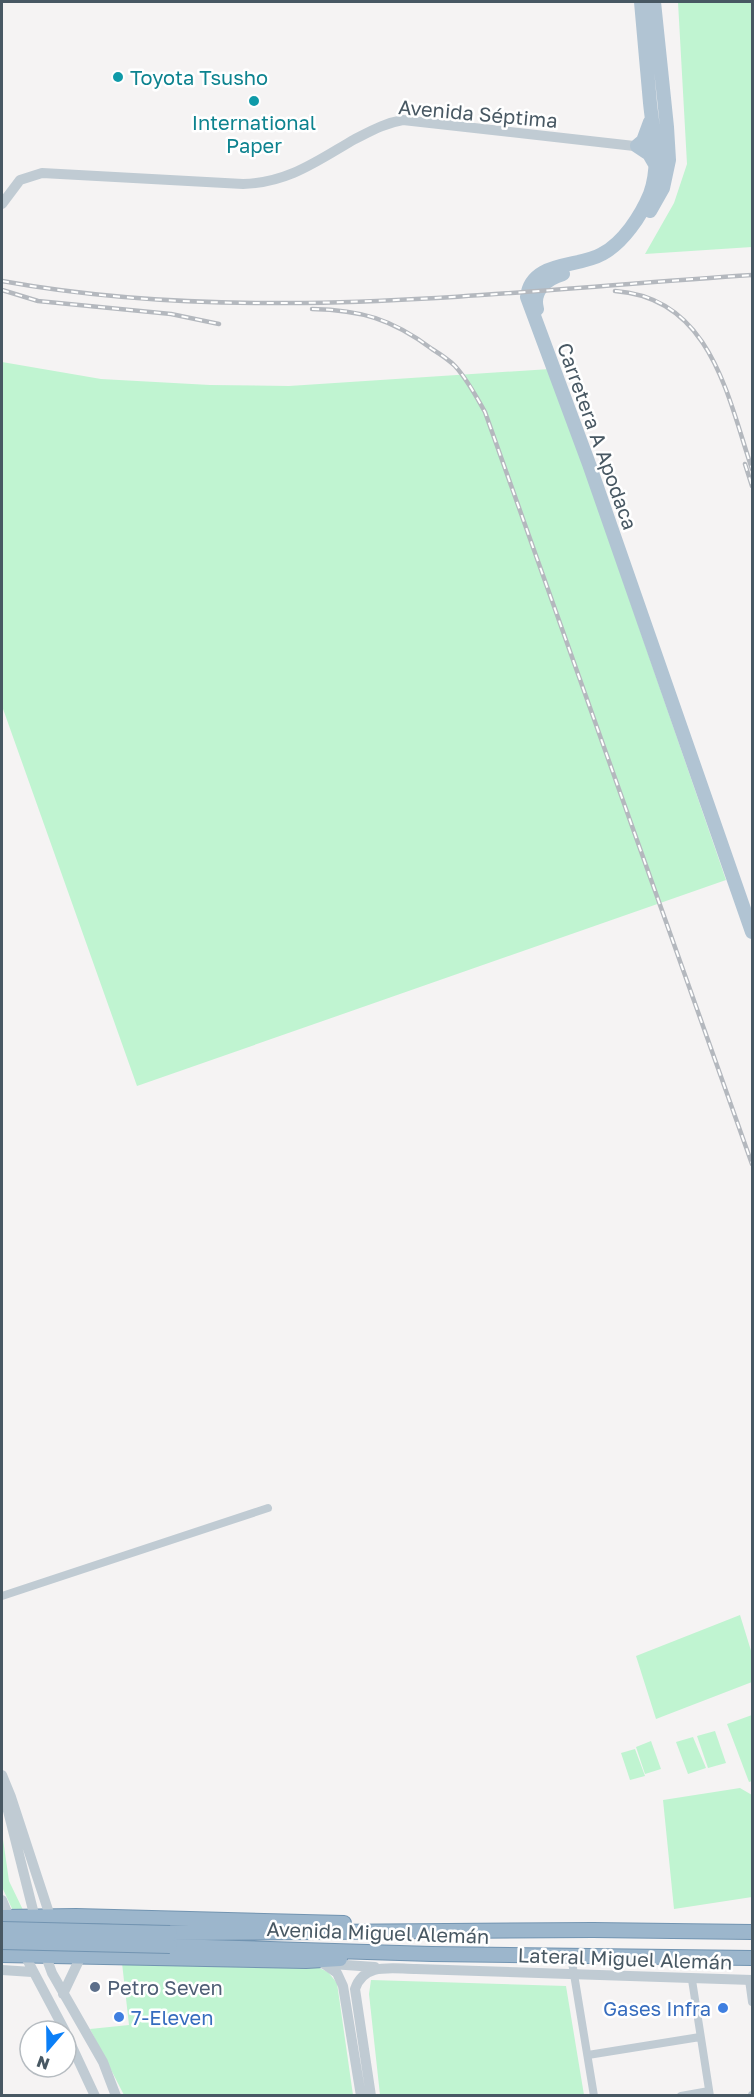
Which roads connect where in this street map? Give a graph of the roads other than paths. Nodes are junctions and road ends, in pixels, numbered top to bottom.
1 (641, 2) edge
2 (654, 2) edge
3 (663, 92) junction
4 (651, 111) junction
5 (637, 146) junction
6 (655, 148) junction
7 (656, 167) junction
8 (664, 183) junction
9 (2, 204) edge
10 (753, 920) edge
11 (753, 932) edge
12 (268, 1508) dead end
13 (2, 1596) edge
14 (2, 1775) edge
15 (2, 1787) edge
16 (2, 1900) edge
17 (50, 1916) junction
18 (76, 1916) junction
19 (34, 1917) junction
20 (4, 1921) edge
21 (433, 1932) junction
22 (753, 1932) edge
23 (170, 1940) junction
24 (2, 1942) edge
25 (432, 1954) junction
26 (2, 1955) edge
27 (24, 1956) junction
28 (81, 1956) junction
29 (571, 1956) junction
30 (45, 1957) junction
31 (753, 1958) edge
32 (306, 1961) junction
33 (324, 1964) junction
34 (416, 1969) junction
35 (2, 1970) edge
36 (32, 1972) junction
37 (574, 1974) junction
38 (692, 1980) junction
39 (751, 1980) edge
40 (63, 1994) junction
41 (753, 2002) edge
42 (58, 2019) edge
43 (700, 2037) junction
44 (588, 2055) junction
45 (78, 2060) edge
46 (709, 2093) edge
47 (95, 2096) edge
48 (116, 2096) edge
49 (361, 2096) edge
50 (371, 2096) edge
51 (594, 2096) edge
52 (681, 2096) edge

1 - 4 main road, Carretera A Apodaca
2 - 3 main road
3 - 6 main road
3 - 8 main road
4 - 5 main road
4 - 6 main road, Carretera A Apodaca
5 - 6 street, Avenida Séptima
5 - 7 main road
5 - 9 street, Avenida Séptima
6 - 7 main road, Carretera A Apodaca
6 - 8 main road
7 - 11 main road, Carretera A Apodaca
8 - 10 main road
12 - 13 street
14 - 17 street
15 - 19 street
16 - 20 street
17 - 18 highway
17 - 19 highway
18 - 21 highway
18 - 28 highway
19 - 20 highway
19 - 30 street
20 - 23 highway, Avenida Miguel Alemán, bridge
20 - 27 street
21 - 22 highway, Avenida Miguel Alemán
21 - 23 highway, Avenida Miguel Alemán
23 - 24 highway, Avenida Miguel Alemán, bridge
23 - 25 highway, Avenida Miguel Alemán
25 - 29 highway, Avenida Miguel Alemán
25 - 32 highway
26 - 27 highway
27 - 30 highway
27 - 36 street
28 - 30 highway
28 - 32 highway
28 - 40 street
29 - 31 highway, Avenida Miguel Alemán
29 - 37 street
30 - 40 street
32 - 33 street
33 - 34 street
33 - 49 street
34 - 37 street, Lateral Miguel Alemán
34 - 50 street, Lateral Miguel Alemán
35 - 36 street
36 - 42 street
37 - 38 street, Lateral Miguel Alemán
37 - 44 street
38 - 39 street, Lateral Miguel Alemán
38 - 43 street
39 - 41 street
40 - 48 street
43 - 44 street
43 - 46 street
44 - 51 street
45 - 47 street
46 - 52 street

